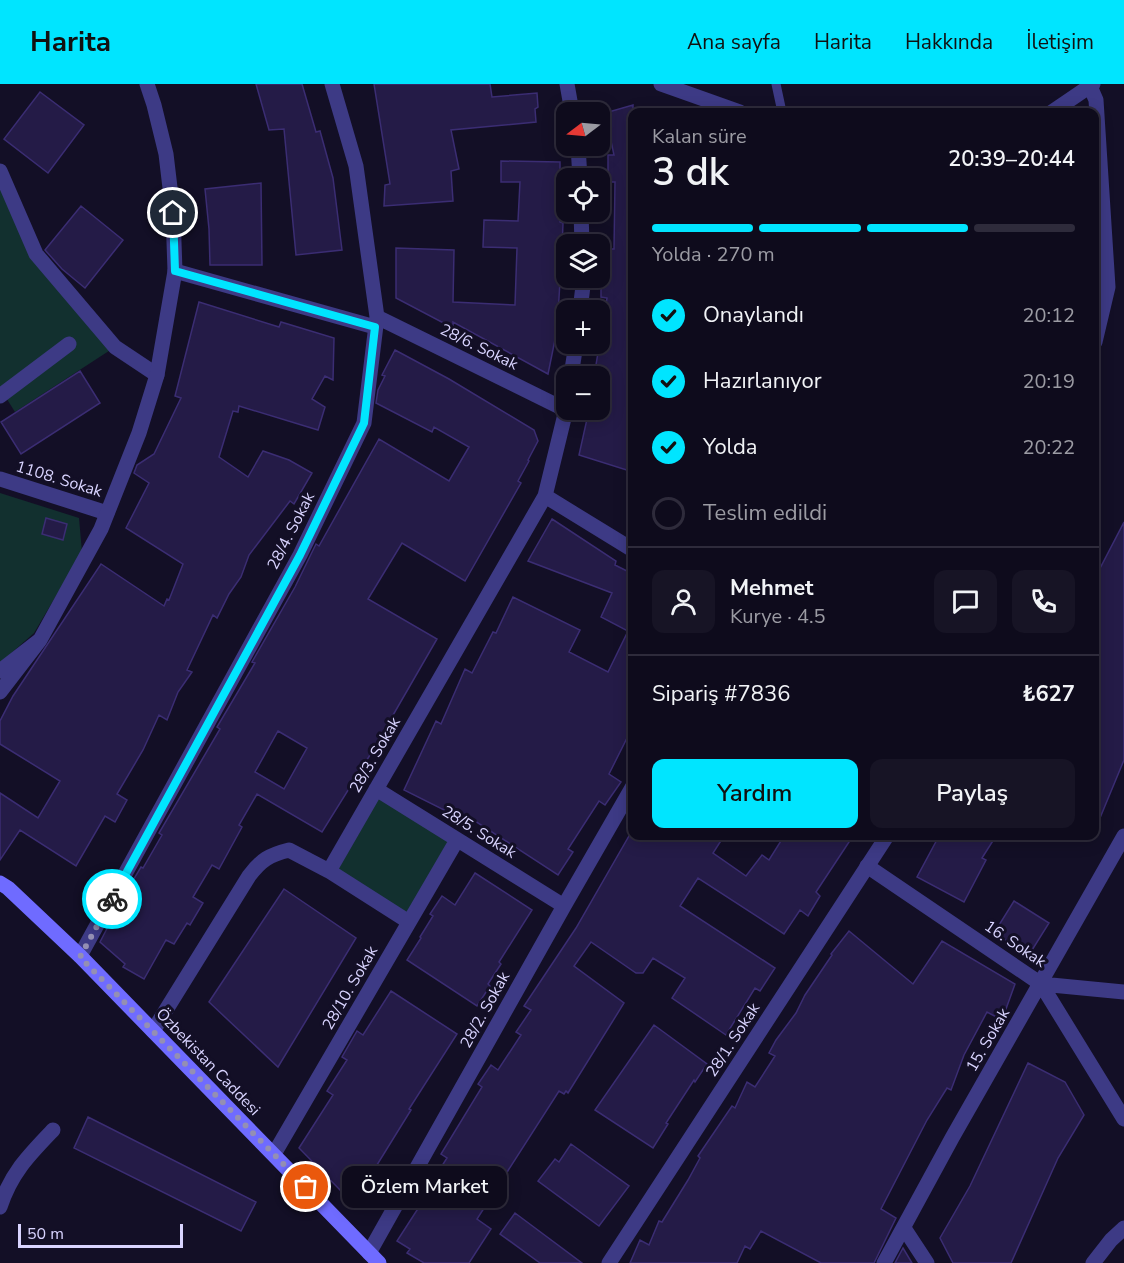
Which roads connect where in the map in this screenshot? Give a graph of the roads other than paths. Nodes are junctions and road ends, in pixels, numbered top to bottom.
1 (147, 84) edge
2 (332, 84) edge
3 (567, 84) edge
4 (661, 84) edge
5 (776, 84) edge
6 (1091, 85) edge
7 (570, 102) edge
8 (729, 108) edge
9 (781, 108) edge
10 (1058, 108) edge
11 (1097, 108) edge
12 (1099, 147) edge
13 (0, 171) edge
14 (175, 271) junction
15 (376, 322) junction
16 (1099, 325) edge
17 (69, 344) dead end
18 (157, 375) junction
19 (0, 396) edge
20 (556, 403) edge
21 (564, 420) edge
22 (0, 479) edge
23 (545, 496) junction
24 (107, 513) junction
25 (628, 547) edge
26 (40, 640) junction
27 (0, 671) edge
28 (0, 692) edge
29 (376, 789) junction
30 (628, 795) edge
31 (1124, 836) edge
32 (457, 840) junction
33 (884, 840) edge
34 (867, 866) junction
35 (329, 871) junction
36 (0, 875) edge
37 (4, 886) edge
38 (564, 906) junction
39 (409, 922) junction
40 (80, 957) junction
41 (1041, 984) junction
42 (1124, 992) edge
43 (153, 1031) junction
44 (1124, 1119) edge
45 (52, 1130) dead end
46 (274, 1154) junction
47 (0, 1207) edge
48 (904, 1228) junction
49 (1124, 1228) edge
50 (374, 1258) edge
51 (609, 1263) edge
52 (884, 1263) edge
53 (927, 1263) edge
54 (1093, 1263) edge

1 - 14 street
2 - 15 street, 28/4. Sokak
3 - 7 street
4 - 8 street
5 - 9 lane
6 - 10 street
6 - 11 street
12 - 16 street
13 - 18 street
14 - 15 street, 28/6. Sokak
14 - 18 street
15 - 20 street, 28/6. Sokak
15 - 40 street, 28/4. Sokak
17 - 19 street
18 - 24 street
21 - 23 street, 28/3. Sokak
22 - 24 street, 1108. Sokak
23 - 25 street
23 - 29 street, 28/3. Sokak
24 - 26 street
26 - 27 street
26 - 28 street
29 - 32 street, 28/5. Sokak
29 - 35 street, 28/3. Sokak
30 - 38 street, 28/2. Sokak
31 - 41 street, 15. Sokak
32 - 38 street, 28/5. Sokak
32 - 39 street, 28/10. Sokak
33 - 34 street, 28/1. Sokak
34 - 41 street, 16. Sokak
34 - 51 street, 28/1. Sokak
35 - 39 street
35 - 43 street
36 - 37 main road, Özbekistan Caddesi
37 - 40 main road, Özbekistan Caddesi
38 - 50 street, 28/2. Sokak
39 - 46 street, 28/10. Sokak
40 - 43 main road, Özbekistan Caddesi
41 - 42 street
41 - 44 street, 16. Sokak
41 - 48 street, 15. Sokak
43 - 46 main road, Özbekistan Caddesi
45 - 47 street
46 - 50 main road, Özbekistan Caddesi
48 - 52 street, 15. Sokak
48 - 53 street
49 - 54 street

